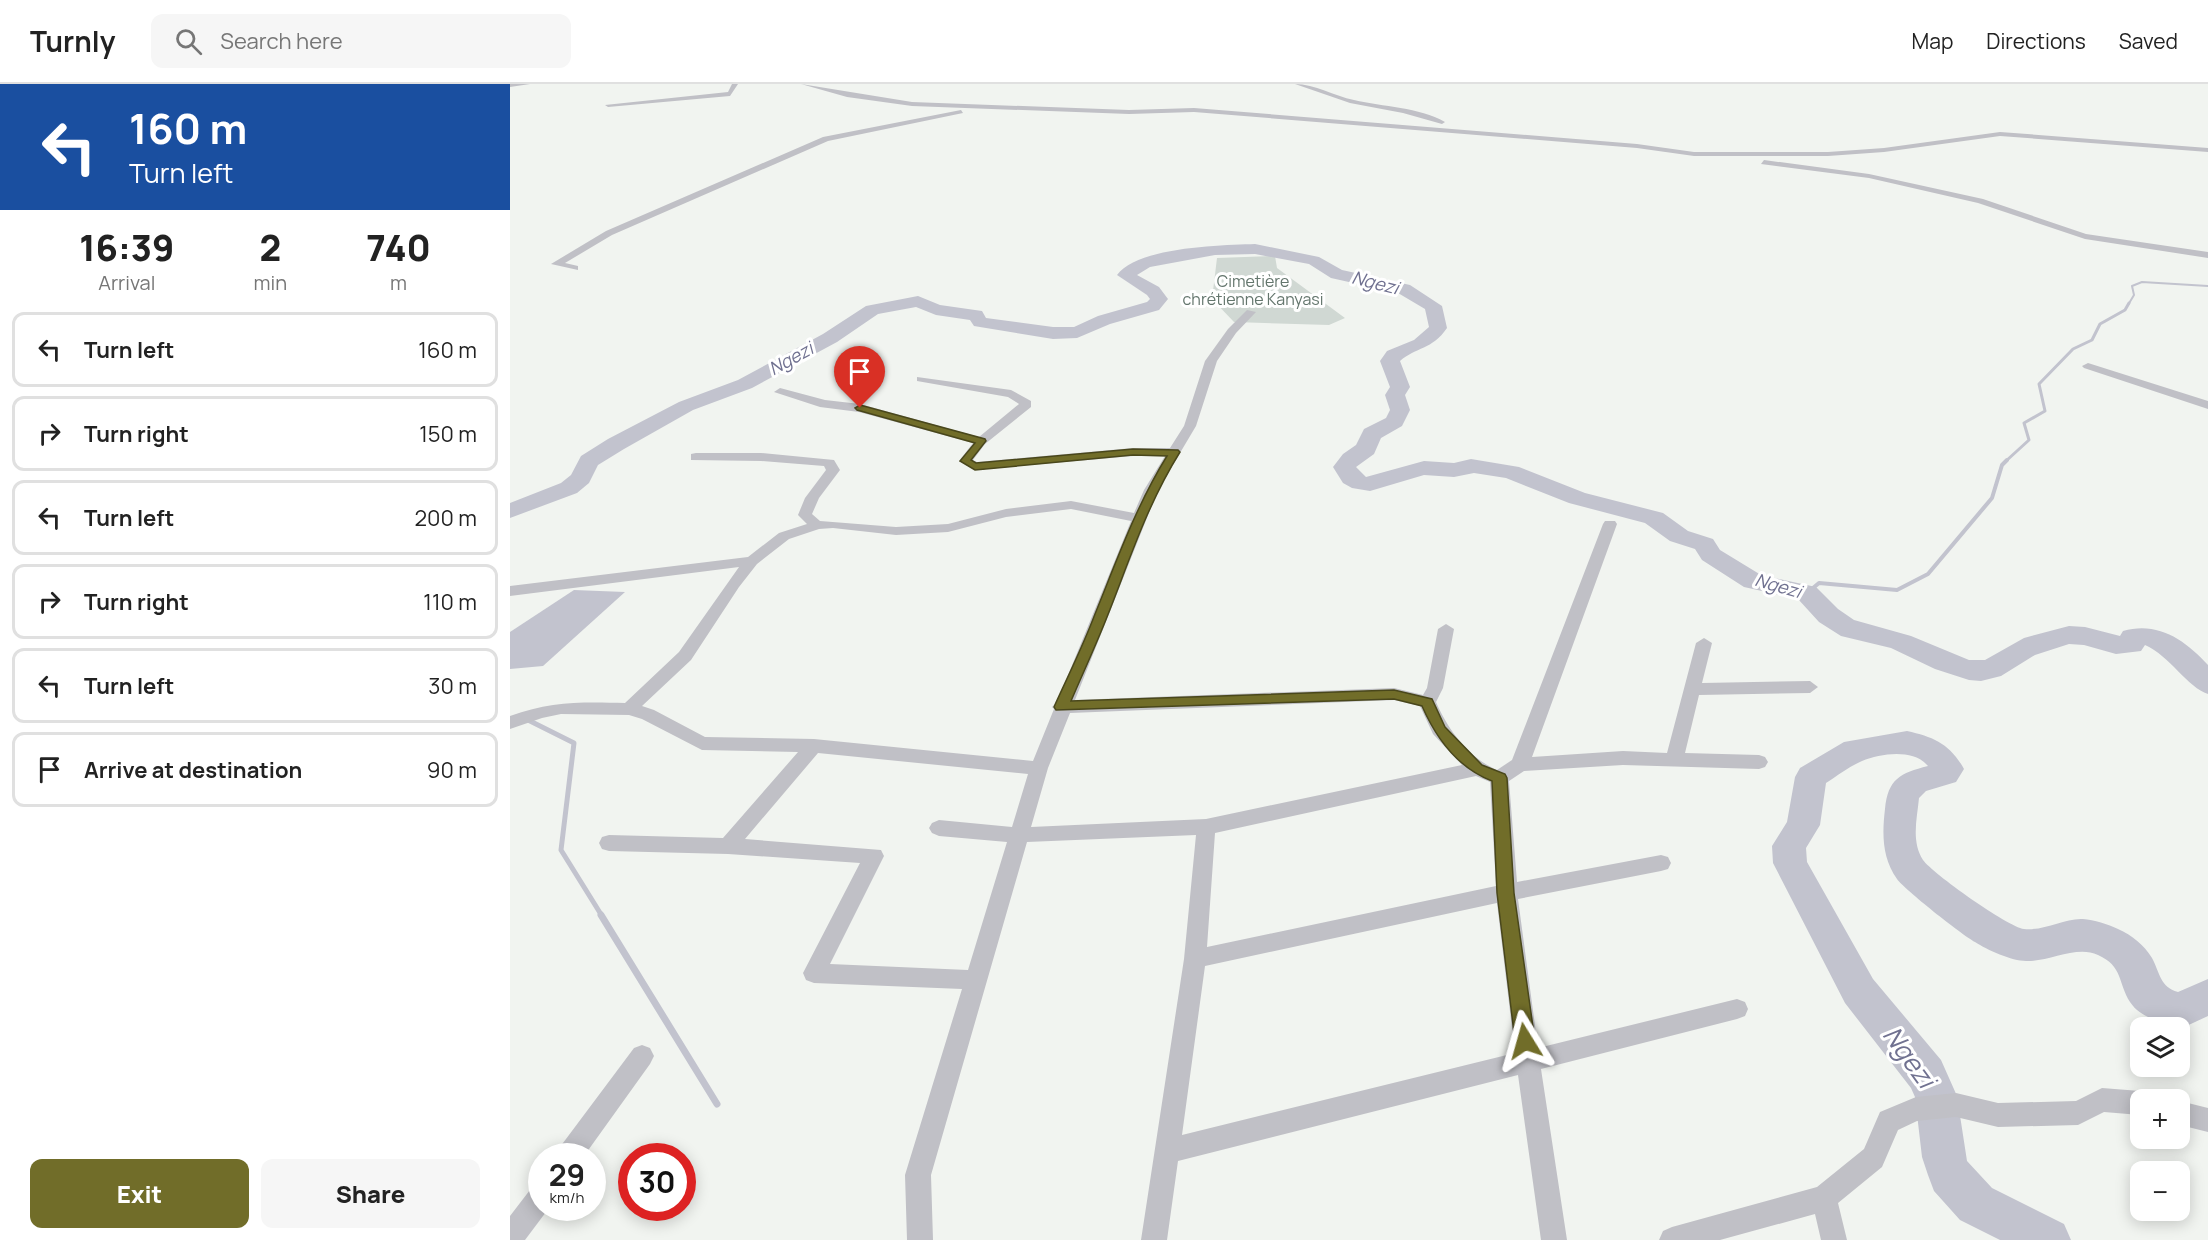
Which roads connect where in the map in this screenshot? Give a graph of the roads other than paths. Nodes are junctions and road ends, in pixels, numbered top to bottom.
1 (527, 84) edge
2 (735, 84) edge
3 (804, 84) edge
4 (1298, 84) edge
5 (510, 85) edge
6 (608, 105) dead end
7 (983, 107) junction
8 (1490, 133) junction
9 (2208, 150) edge
10 (1745, 154) junction
11 (2208, 255) edge
12 (575, 268) dead end
13 (1251, 312) dead end
14 (2088, 366) dead end
15 (921, 379) dead end
16 (780, 392) dead end
17 (2208, 405) edge
18 (981, 441) junction
19 (1175, 452) junction
20 (696, 457) dead end
21 (1139, 518) junction
22 (1610, 524) dead end
23 (816, 525) junction
24 (752, 561) junction
25 (510, 591) edge
26 (1446, 629) dead end
27 (1704, 643) dead end
28 (1810, 687) dead end
29 (1692, 689) junction
30 (1427, 702) junction
31 (1061, 707) junction
32 (629, 709) junction
33 (510, 723) edge
34 (814, 746) junction
35 (1674, 760) junction
36 (1759, 762) dead end
37 (1520, 764) junction
38 (1039, 768) junction
39 (1477, 769) junction
40 (1499, 778) junction
41 (1206, 827) junction
42 (939, 828) dead end
43 (1017, 835) junction
44 (609, 843) dead end
45 (728, 846) junction
46 (1661, 863) dead end
47 (1505, 893) junction
48 (1195, 959) junction
49 (975, 980) junction
50 (1737, 1009) dead end
51 (642, 1056) dead end
52 (1528, 1062) junction
53 (2130, 1102) edge
54 (2190, 1116) edge
55 (2208, 1120) edge
56 (578, 1143) edge
57 (1168, 1151) junction
58 (1824, 1198) junction
59 (528, 1214) edge
60 (510, 1238) edge
61 (920, 1240) edge
62 (1154, 1240) edge
63 (1554, 1240) edge
64 (1672, 1240) edge
65 (1834, 1240) edge

1 - 5 street
2 - 6 street
3 - 7 street
4 - 8 street
7 - 8 street
7 - 12 street
8 - 10 street
9 - 10 street
10 - 11 street
13 - 19 street
14 - 17 street
15 - 18 street
16 - 18 street
18 - 19 street
19 - 21 street
20 - 23 street
21 - 23 street
21 - 31 street
22 - 37 street
23 - 24 street
24 - 25 street
24 - 32 street
26 - 30 street
27 - 29 street
28 - 29 street
29 - 35 street
30 - 31 street
30 - 39 street
31 - 38 street
32 - 33 street
32 - 34 street
34 - 38 street
34 - 45 street
35 - 36 street
35 - 37 street
37 - 40 street
38 - 43 street
39 - 40 street
39 - 41 street
40 - 47 street
41 - 43 street
41 - 48 street
42 - 43 street
43 - 49 street
44 - 45 street
45 - 49 street
46 - 47 street
47 - 48 street
47 - 52 street
48 - 57 street
49 - 61 street
50 - 52 street
51 - 56 street
52 - 57 street
52 - 63 street
53 - 58 street
54 - 55 street
57 - 62 street
58 - 64 street
58 - 65 street
59 - 60 street

